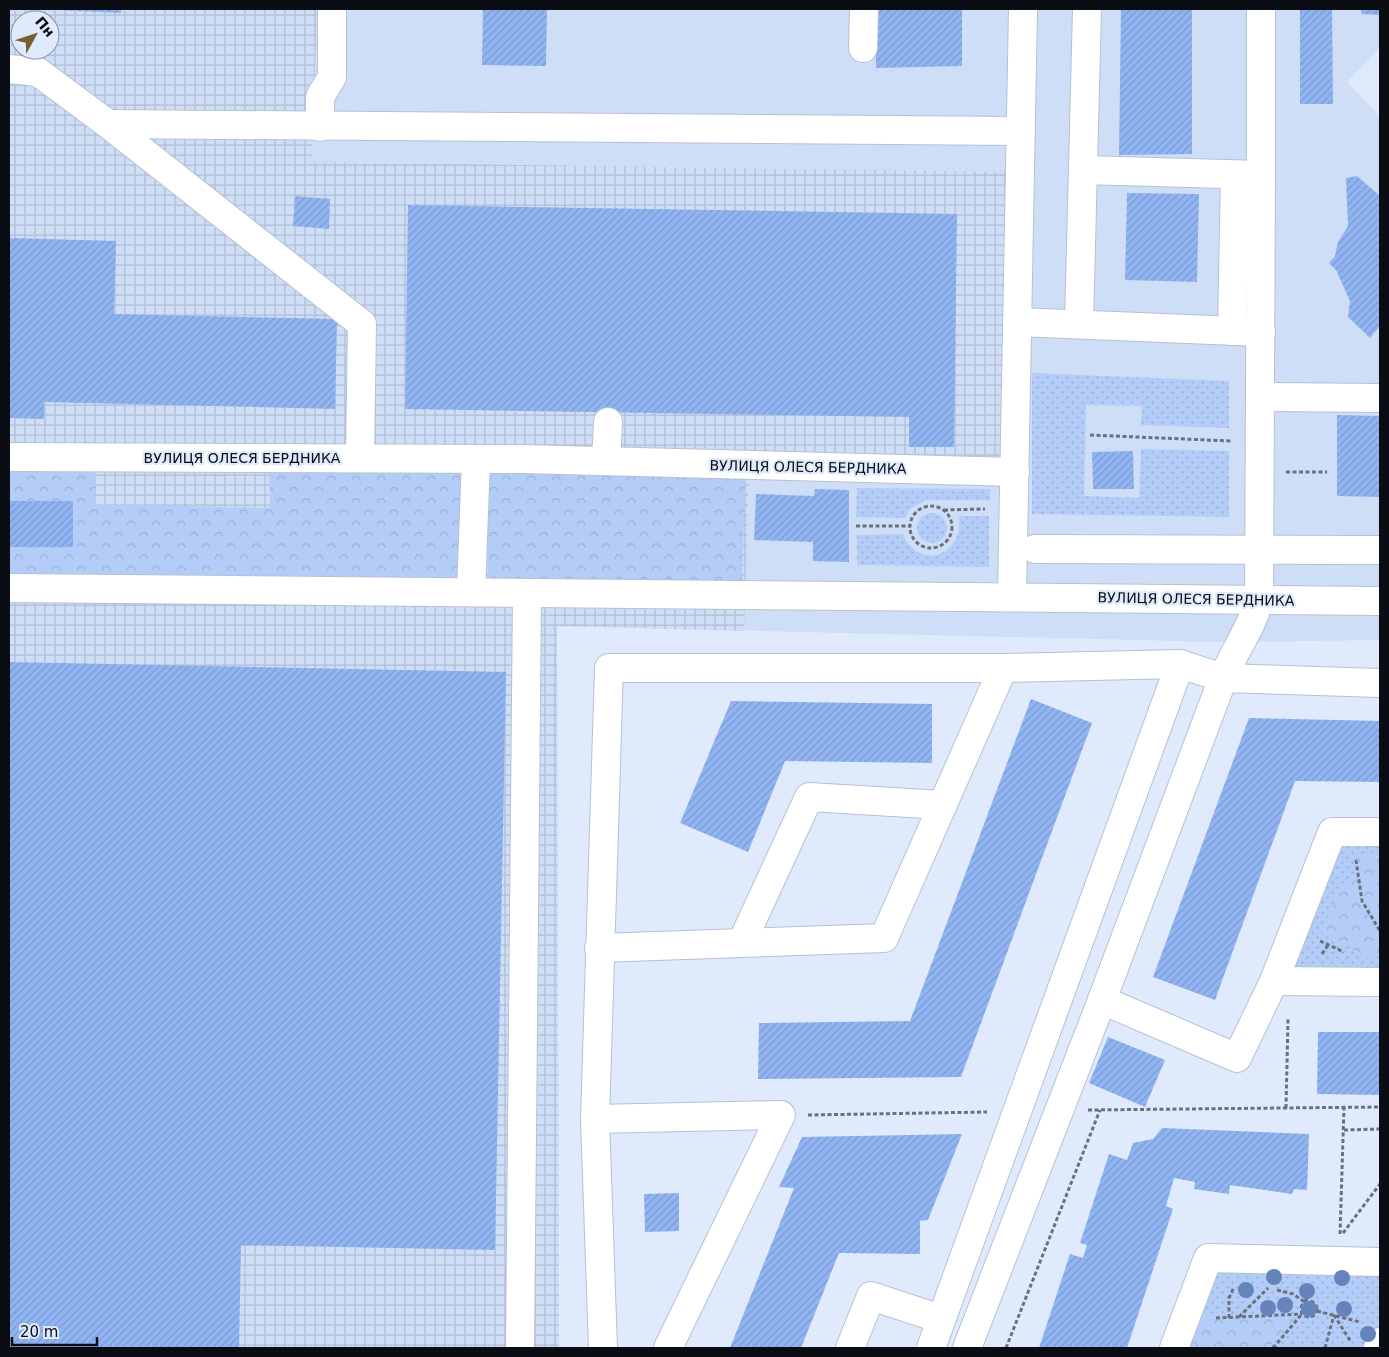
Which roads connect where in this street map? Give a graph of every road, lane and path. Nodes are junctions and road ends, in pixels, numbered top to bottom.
1 (332, 9) edge
2 (864, 9) edge
3 (1023, 9) edge
4 (1088, 9) edge
5 (1261, 9) edge
6 (863, 48) dead end
7 (9, 69) edge
8 (108, 124) junction
9 (320, 126) junction
10 (1021, 131) junction
11 (1084, 170) junction
12 (1234, 175) junction
13 (1261, 175) junction
14 (1017, 322) junction
15 (1079, 324) junction
16 (1232, 330) junction
17 (1261, 332) junction
18 (1262, 397) junction
19 (1380, 398) edge
20 (608, 422) dead end
21 (1090, 435) dead end
22 (9, 456) edge
23 (360, 458) junction
24 (476, 459) junction
25 (606, 462) junction
26 (1015, 472) junction
27 (1261, 472) junction
28 (1327, 472) dead end
29 (1014, 509) junction
30 (944, 510) junction
31 (856, 526) dead end
32 (910, 526) junction
33 (1035, 549) dead end
34 (1260, 549) junction
35 (1380, 550) edge
36 (9, 588) edge
37 (472, 592) junction
38 (527, 592) junction
39 (1012, 597) junction
40 (1259, 600) junction
41 (1380, 601) edge
42 (1180, 664) junction
43 (1003, 668) junction
44 (1222, 678) junction
45 (1380, 683) edge
46 (943, 805) junction
47 (1370, 832) edge
48 (1380, 931) edge
49 (742, 942) junction
50 (599, 948) junction
51 (1274, 981) junction
52 (1380, 982) edge
53 (1102, 1000) junction
54 (1288, 1010) dead end
55 (1380, 1107) edge
56 (1286, 1108) dead end
57 (1100, 1110) dead end
58 (595, 1119) junction
59 (1380, 1129) edge
60 (1344, 1130) junction
61 (1380, 1184) edge
62 (1380, 1262) edge
63 (1269, 1288) dead end
64 (1317, 1311) junction
65 (1302, 1314) junction
66 (1334, 1314) junction
67 (1307, 1317) junction
68 (1185, 1318) junction
69 (1239, 1318) junction
70 (941, 1320) junction
71 (1306, 1322) dead end
72 (1371, 1332) edge
73 (520, 1348) edge
74 (603, 1348) edge
75 (668, 1348) edge
76 (850, 1348) edge
77 (931, 1348) edge
78 (967, 1348) edge
79 (1006, 1348) edge
80 (1174, 1348) edge
81 (1272, 1348) edge
82 (1325, 1348) edge
83 (1355, 1348) edge
84 (1378, 1348) edge

1 - 9 street
2 - 6 street
3 - 10 street
4 - 11 street
5 - 13 street
7 - 8 street
8 - 9 street
8 - 23 street
9 - 10 street
10 - 14 street
11 - 12 street
11 - 15 street
12 - 13 street
12 - 16 street
13 - 17 street
14 - 15 street
14 - 26 street
15 - 16 street
16 - 17 street
17 - 18 street
18 - 19 street
18 - 27 street
20 - 25 street
21 - 27 path
22 - 23 street, ВУЛИЦЯ ОЛЕСЯ БЕРДНИКА
23 - 24 street, ВУЛИЦЯ ОЛЕСЯ БЕРДНИКА
24 - 25 street, ВУЛИЦЯ ОЛЕСЯ БЕРДНИКА
24 - 37 street
25 - 26 street, ВУЛИЦЯ ОЛЕСЯ БЕРДНИКА
26 - 29 street
27 - 28 path
27 - 34 street
29 - 30 path
29 - 39 street
30 - 32 path
30 - 32 path
31 - 32 path
33 - 34 street
34 - 35 street
34 - 40 street
36 - 37 street, ВУЛИЦЯ ОЛЕСЯ БЕРДНИКА
37 - 38 street, ВУЛИЦЯ ОЛЕСЯ БЕРДНИКА
38 - 39 street, ВУЛИЦЯ ОЛЕСЯ БЕРДНИКА
38 - 73 street
39 - 40 street, ВУЛИЦЯ ОЛЕСЯ БЕРДНИКА
40 - 41 street, ВУЛИЦЯ ОЛЕСЯ БЕРДНИКА
40 - 44 street
42 - 43 street
42 - 44 street
42 - 70 street
43 - 46 street
43 - 50 street
44 - 45 street
44 - 53 street
46 - 49 street
46 - 49 street
47 - 48 path
47 - 51 street
49 - 50 street
50 - 58 street
51 - 52 street
51 - 53 street
53 - 78 street
54 - 56 path
55 - 60 path
57 - 79 path
58 - 74 street
58 - 75 street
59 - 60 path
60 - 61 path
62 - 68 street
63 - 69 path
64 - 65 path
64 - 66 path
64 - 67 path
65 - 67 path
65 - 69 path
65 - 81 path
66 - 72 path
66 - 82 path
66 - 83 path
67 - 71 path
68 - 69 path
68 - 80 street
70 - 76 street
70 - 77 street
72 - 84 street

